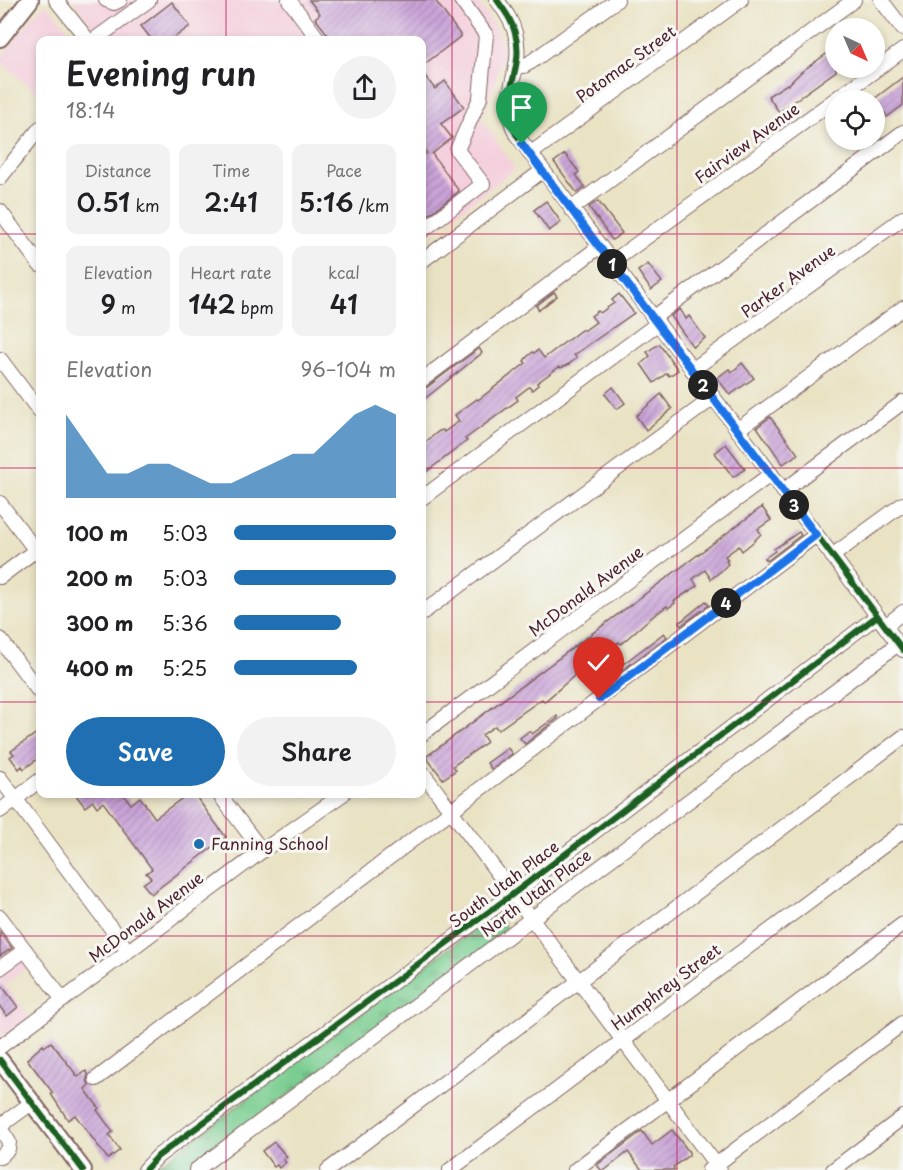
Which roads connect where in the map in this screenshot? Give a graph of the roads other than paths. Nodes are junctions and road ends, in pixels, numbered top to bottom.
1 (30, 0) edge
2 (56, 0) edge
3 (106, 0) edge
4 (120, 0) edge
5 (148, 0) edge
6 (289, 0) edge
7 (461, 0) edge
8 (497, 0) edge
9 (617, 0) edge
10 (741, 0) edge
11 (854, 0) edge
12 (881, 0) edge
13 (903, 29) edge
14 (85, 36) edge
15 (99, 36) edge
16 (316, 36) edge
17 (0, 38) edge
18 (903, 50) edge
19 (516, 65) junction
20 (903, 132) edge
21 (36, 133) edge
22 (530, 154) junction
23 (542, 171) junction
24 (0, 178) edge
25 (483, 184) junction
26 (497, 204) junction
27 (571, 209) junction
28 (0, 211) edge
29 (903, 218) edge
30 (426, 228) edge
31 (599, 247) junction
32 (426, 258) edge
33 (36, 260) edge
34 (611, 263) junction
35 (903, 308) edge
36 (655, 321) junction
37 (0, 359) edge
38 (692, 370) junction
39 (426, 377) edge
40 (713, 398) junction
41 (903, 402) edge
42 (36, 407) edge
43 (738, 430) junction
44 (771, 474) junction
45 (783, 491) junction
46 (426, 495) edge
47 (0, 503) edge
48 (903, 504) edge
49 (816, 535) junction
50 (36, 547) edge
51 (36, 553) edge
52 (832, 556) junction
53 (0, 577) edge
54 (426, 610) edge
55 (903, 612) edge
56 (881, 621) junction
57 (0, 639) edge
58 (900, 647) edge
59 (36, 688) edge
60 (426, 731) edge
61 (903, 737) edge
62 (426, 777) edge
63 (0, 778) edge
64 (36, 783) edge
65 (222, 798) edge
66 (331, 798) edge
67 (15, 799) junction
68 (0, 811) edge
69 (451, 811) junction
70 (903, 831) edge
71 (261, 851) junction
72 (513, 894) junction
73 (0, 917) edge
74 (531, 918) junction
75 (903, 924) edge
76 (25, 950) junction
77 (128, 951) junction
78 (0, 968) edge
79 (579, 982) junction
80 (63, 1000) junction
81 (903, 1023) edge
82 (622, 1040) junction
83 (0, 1047) edge
84 (105, 1054) dead end
85 (0, 1060) edge
86 (114, 1066) junction
87 (96, 1079) dead end
88 (667, 1100) junction
89 (33, 1102) junction
90 (903, 1117) edge
91 (0, 1127) edge
92 (0, 1157) edge
93 (715, 1168) edge
94 (83, 1170) edge
95 (145, 1170) edge
96 (196, 1170) edge
97 (328, 1170) edge
98 (450, 1170) edge
99 (575, 1170) edge
100 (833, 1170) edge

1 - 17 main road
2 - 14 street
3 - 4 street
5 - 15 street
6 - 16 street
7 - 25 street
8 - 19 street
9 - 19 street
10 - 22 street, Potomac Street
11 - 27 street
12 - 13 street
18 - 34 street, Fairview Avenue
19 - 22 street
20 - 36 street
21 - 24 street
22 - 23 street
23 - 26 street
23 - 27 street
25 - 26 street
25 - 30 street
26 - 32 street
27 - 31 street
28 - 33 street
29 - 38 street, Parker Avenue
31 - 34 street
31 - 39 street
34 - 36 street
35 - 43 street
36 - 38 street
36 - 46 street
37 - 42 street
38 - 40 street
40 - 43 street
40 - 54 street
41 - 45 street
43 - 44 street
44 - 45 street
44 - 60 street, McDonald Avenue
45 - 49 street
47 - 50 street
48 - 52 street
49 - 52 street
49 - 69 street
51 - 53 street
52 - 56 street
55 - 56 street, South Utah Place
56 - 58 street
56 - 72 street, South Utah Place
57 - 59 street
58 - 74 street, North Utah Place
61 - 79 street
62 - 69 street
63 - 67 street
64 - 67 street
65 - 71 street
66 - 71 street, McDonald Avenue
67 - 68 street
67 - 77 street
69 - 72 street
69 - 86 street
70 - 82 street, Humphrey Street
71 - 77 street, McDonald Avenue
72 - 74 street
72 - 95 street, South Utah Place
73 - 76 street
74 - 79 street
74 - 96 street, North Utah Place
75 - 88 street
76 - 78 street
76 - 80 street
77 - 80 street, McDonald Avenue
79 - 82 street
79 - 97 street
80 - 83 street, McDonald Avenue
81 - 93 street
82 - 88 street
82 - 98 street, Humphrey Street
84 - 86 street
85 - 89 main road
86 - 87 street
88 - 93 street
88 - 99 street
89 - 91 street
89 - 94 main road
90 - 100 street
91 - 92 street

